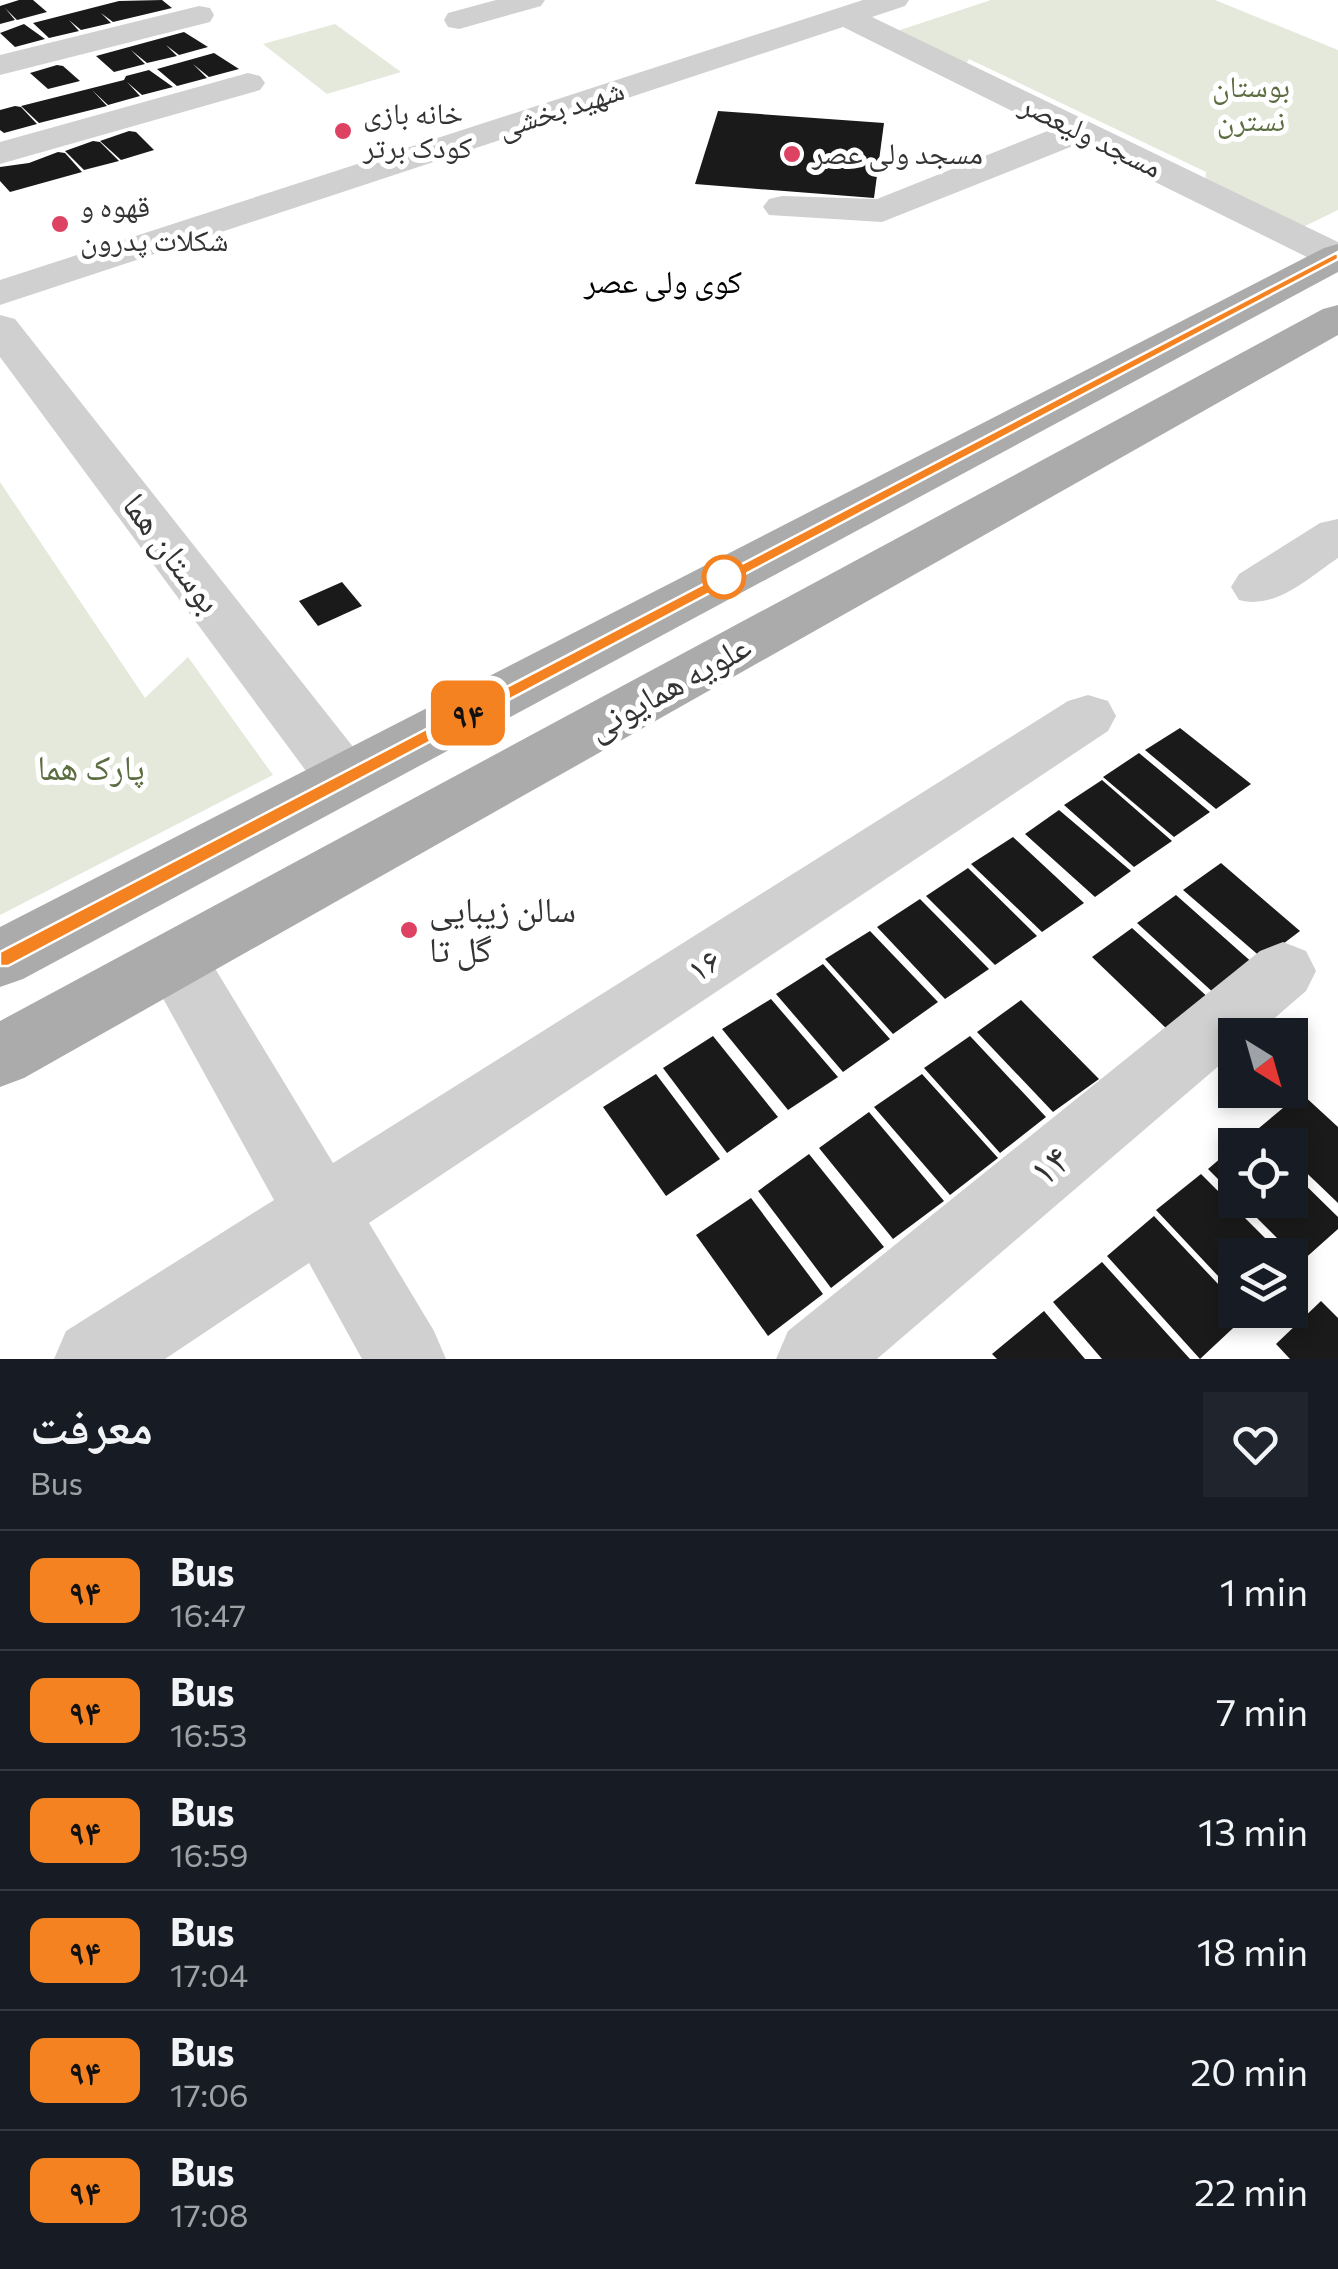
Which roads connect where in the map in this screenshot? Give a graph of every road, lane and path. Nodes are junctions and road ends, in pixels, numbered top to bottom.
1 (530, 0) edge
2 (894, 0) edge
3 (835, 8) edge
4 (199, 14) dead end
5 (458, 20) dead end
6 (0, 65) edge
7 (248, 83) dead end
8 (1079, 130) junction
9 (426, 140) junction
10 (0, 153) edge
11 (782, 208) dead end
12 (1338, 256) edge
13 (0, 262) edge
14 (0, 293) edge
15 (1338, 318) edge
16 (0, 328) edge
17 (1338, 535) edge
18 (1257, 587) dead end
19 (1088, 716) dead end
20 (344, 778) junction
21 (0, 959) edge
22 (176, 962) junction
23 (1283, 971) dead end
24 (0, 1056) edge
25 (320, 1214) junction
26 (94, 1359) edge
27 (406, 1359) edge
28 (816, 1359) edge

1 - 5 street
2 - 3 street, شهید بخشی
3 - 8 street, مسجد ولیعصر
3 - 9 street, شهید بخشی
4 - 6 street
7 - 10 street
8 - 11 street
8 - 12 street, مسجد ولیعصر
9 - 13 street, شهید بخشی
9 - 14 street, شهید بخشی
12 - 20 main road, علویه همایونی
15 - 22 main road, علویه همایونی
16 - 20 street, بوستان هما
17 - 18 street
19 - 25 street, ۱۶
20 - 21 main road, علویه همایونی
22 - 24 main road, علویه همایونی
22 - 25 street
23 - 28 street, ۱۴
25 - 26 street, ۱۶
25 - 27 street

